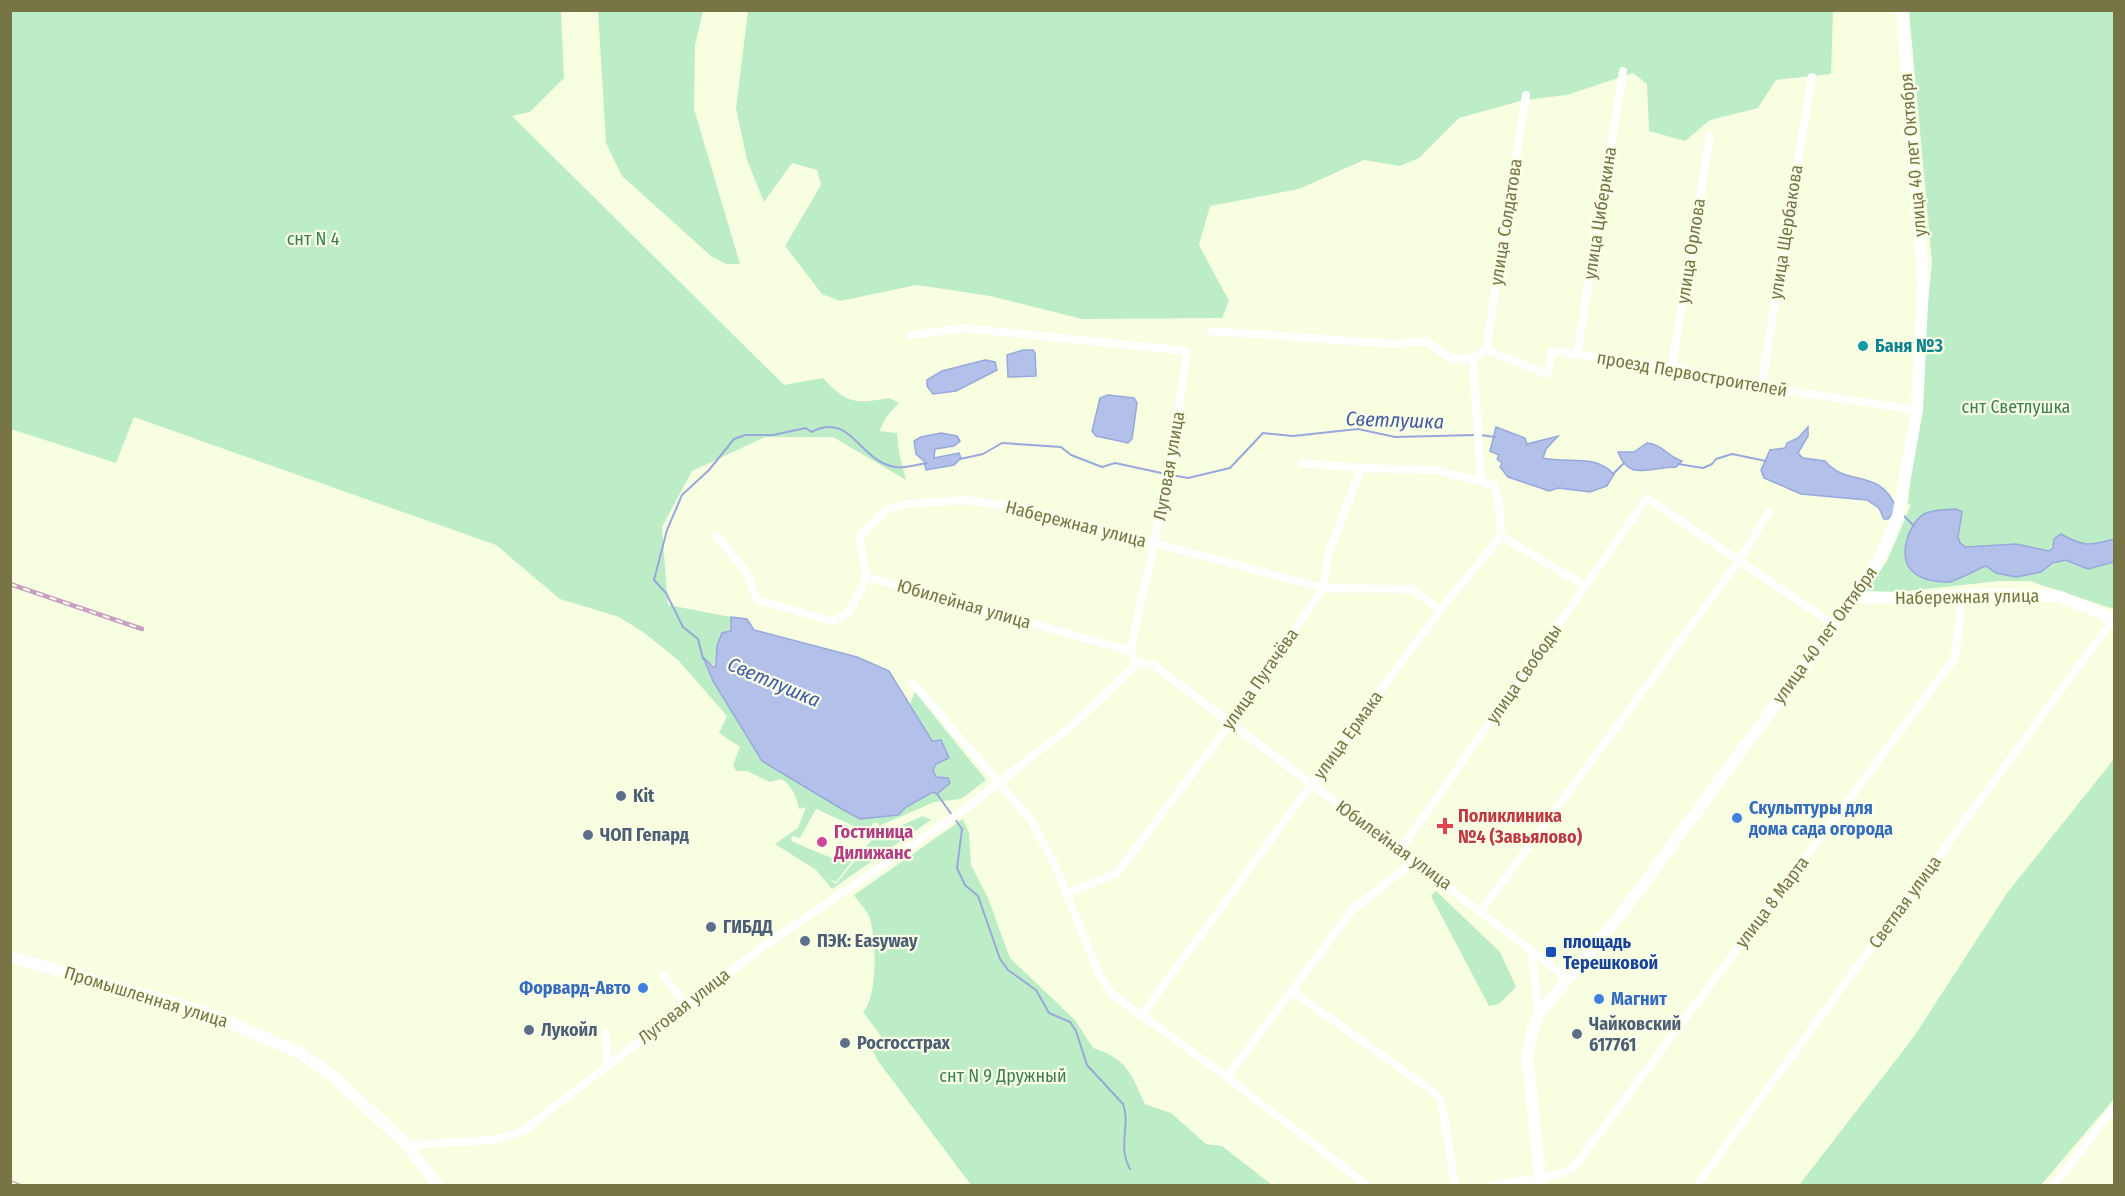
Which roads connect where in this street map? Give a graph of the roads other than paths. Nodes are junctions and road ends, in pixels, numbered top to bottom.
1 (1902, 10) edge
2 (1623, 70) dead end
3 (1812, 76) dead end
4 (1526, 95) dead end
5 (1710, 135) dead end
6 (1212, 331) dead end
7 (911, 335) dead end
8 (1486, 350) junction
9 (1577, 355) junction
10 (1473, 359) junction
11 (1672, 367) junction
12 (1761, 387) junction
13 (1917, 410) junction
14 (1302, 463) dead end
15 (1361, 468) junction
16 (1481, 482) junction
17 (1769, 512) dead end
18 (716, 535) dead end
19 (1501, 537) junction
20 (1155, 543) junction
21 (1740, 559) junction
22 (867, 577) junction
23 (1585, 586) junction
24 (1323, 588) junction
25 (1962, 596) junction
26 (1853, 597) junction
27 (1440, 610) junction
28 (2114, 618) edge
29 (1834, 625) junction
30 (1130, 651) junction
31 (1137, 664) junction
32 (912, 682) dead end
33 (1230, 724) junction
34 (998, 784) junction
35 (1311, 784) junction
36 (1401, 849) junction
37 (1416, 860) junction
38 (1066, 894) junction
39 (1481, 910) junction
40 (1531, 950) junction
41 (10, 957) edge
42 (663, 975) dead end
43 (1569, 980) junction
44 (1292, 991) junction
45 (686, 1004) junction
46 (1539, 1014) junction
47 (1141, 1016) junction
48 (606, 1032) dead end
49 (607, 1067) junction
50 (1227, 1077) junction
51 (2115, 1108) edge
52 (407, 1145) junction
53 (1540, 1181) edge
54 (438, 1185) edge
55 (1368, 1185) edge
56 (1455, 1185) edge
57 (1490, 1185) edge
58 (1696, 1185) edge
59 (2053, 1185) edge

1 - 13 main road, улица 40 лет Октября
2 - 9 street, улица Циберкина
3 - 12 street, улица Щербакова
4 - 8 street, улица Солдатова
5 - 11 street, улица Орлова
6 - 10 street
7 - 20 street, Луговая улица
8 - 9 street, проезд Первостроителей
8 - 10 street
9 - 11 street, проезд Первостроителей
10 - 16 street
11 - 12 street, проезд Первостроителей
12 - 13 street, проезд Первостроителей
13 - 26 main road, улица 40 лет Октября
14 - 15 street
15 - 16 street
15 - 24 street, улица Пугачёва
16 - 19 street
17 - 21 street
18 - 22 street
19 - 23 street
19 - 27 street, улица Ермака
20 - 22 street, Набережная улица
20 - 24 street, Набережная улица
20 - 30 street, Луговая улица
21 - 23 street, улица Свободы
21 - 29 street
21 - 39 street
22 - 30 street, Юбилейная улица
23 - 36 street, улица Свободы
24 - 27 street, Набережная улица
24 - 33 street, улица Пугачёва
25 - 26 main road, Набережная улица
25 - 28 main road, Набережная улица
25 - 53 street, улица 8 Марта
26 - 29 main road, улица 40 лет Октября
27 - 35 street, улица Ермака
28 - 58 street, Светлая улица
29 - 43 main road, улица 40 лет Октября
30 - 31 street
31 - 33 street, Юбилейная улица
31 - 34 street
32 - 34 street
33 - 35 street, Юбилейная улица
33 - 38 street, улица Пугачёва
34 - 38 street
34 - 45 street, Луговая улица
35 - 36 street, Юбилейная улица
35 - 47 street, улица Ермака
36 - 37 street, Юбилейная улица
37 - 39 street, Юбилейная улица
37 - 44 street
38 - 47 street
39 - 40 street, Юбилейная улица
40 - 43 street, Юбилейная улица
40 - 46 street
41 - 52 main road, Промышленная улица
42 - 45 street
43 - 46 main road, улица 40 лет Октября
44 - 50 street
44 - 56 street
45 - 49 street, Луговая улица
46 - 53 main road, улица 40 лет Октября
47 - 50 street
48 - 49 street
49 - 52 street, Луговая улица
50 - 55 street
51 - 59 street
52 - 54 main road, Промышленная улица
53 - 57 street, улица 8 Марта

